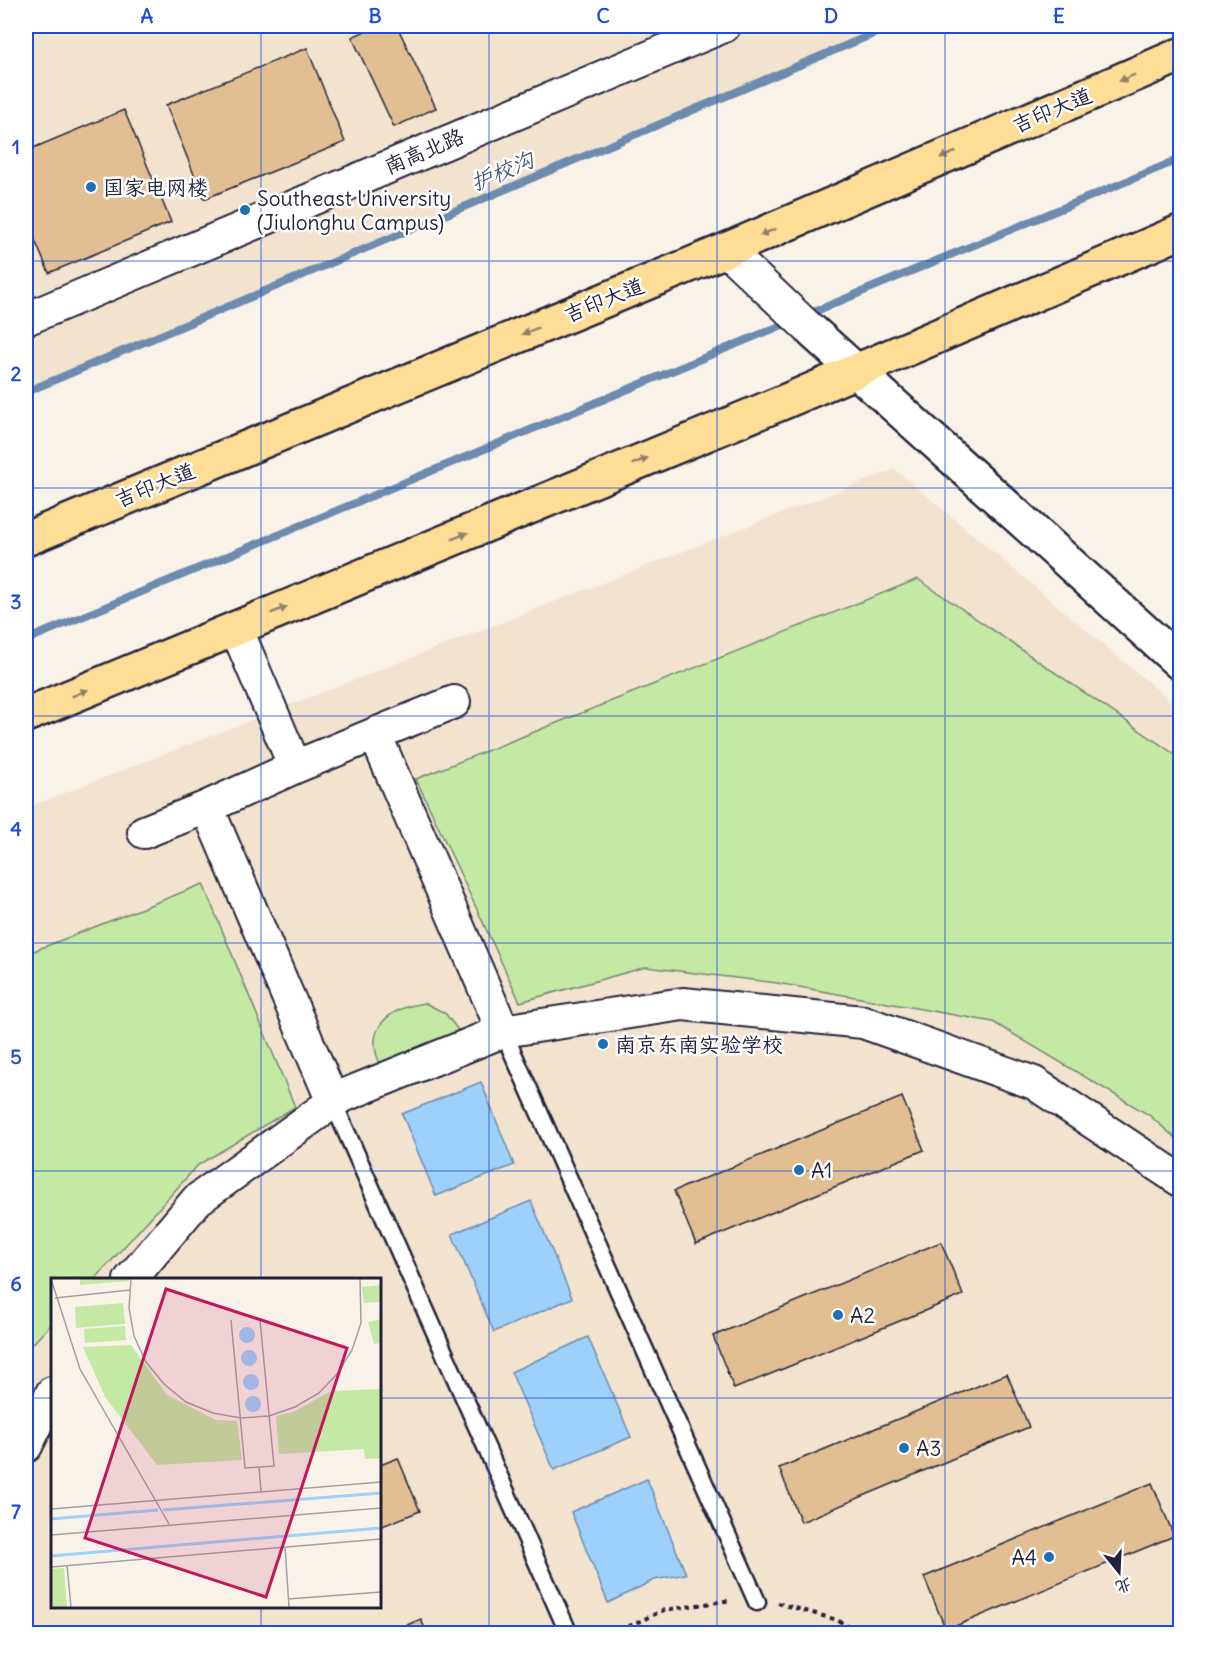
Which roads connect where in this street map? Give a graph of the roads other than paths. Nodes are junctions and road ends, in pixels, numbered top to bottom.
1 (724, 26) edge
2 (1180, 55) edge
3 (1180, 232) edge
4 (726, 250) junction
5 (26, 319) edge
6 (813, 332) joint
7 (855, 371) junction
8 (26, 539) edge
9 (236, 628) junction
10 (1180, 663) edge
11 (454, 702) dead end
12 (26, 715) edge
13 (375, 734) junction
14 (295, 767) junction
15 (207, 807) junction
16 (144, 832) dead end
17 (503, 1031) junction
18 (333, 1102) junction
19 (1180, 1180) edge
20 (131, 1278) edge
21 (51, 1396) edge
22 (26, 1446) edge
23 (757, 1602) road end
24 (569, 1634) edge

1 - 5 street, 南高北路
2 -> 4 main road, 吉印大道
3 - 7 main road
4 - 6 street
4 -> 8 main road, 吉印大道
6 - 7 street
9 -> 7 main road
7 - 10 street
12 -> 9 main road
9 - 14 street
11 - 13 street
13 - 14 street
13 - 17 street
14 - 15 street
15 - 16 street
15 - 18 street
17 - 18 street
17 - 19 street
17 - 23 lane
18 - 20 street
18 - 24 lane
21 - 22 street

